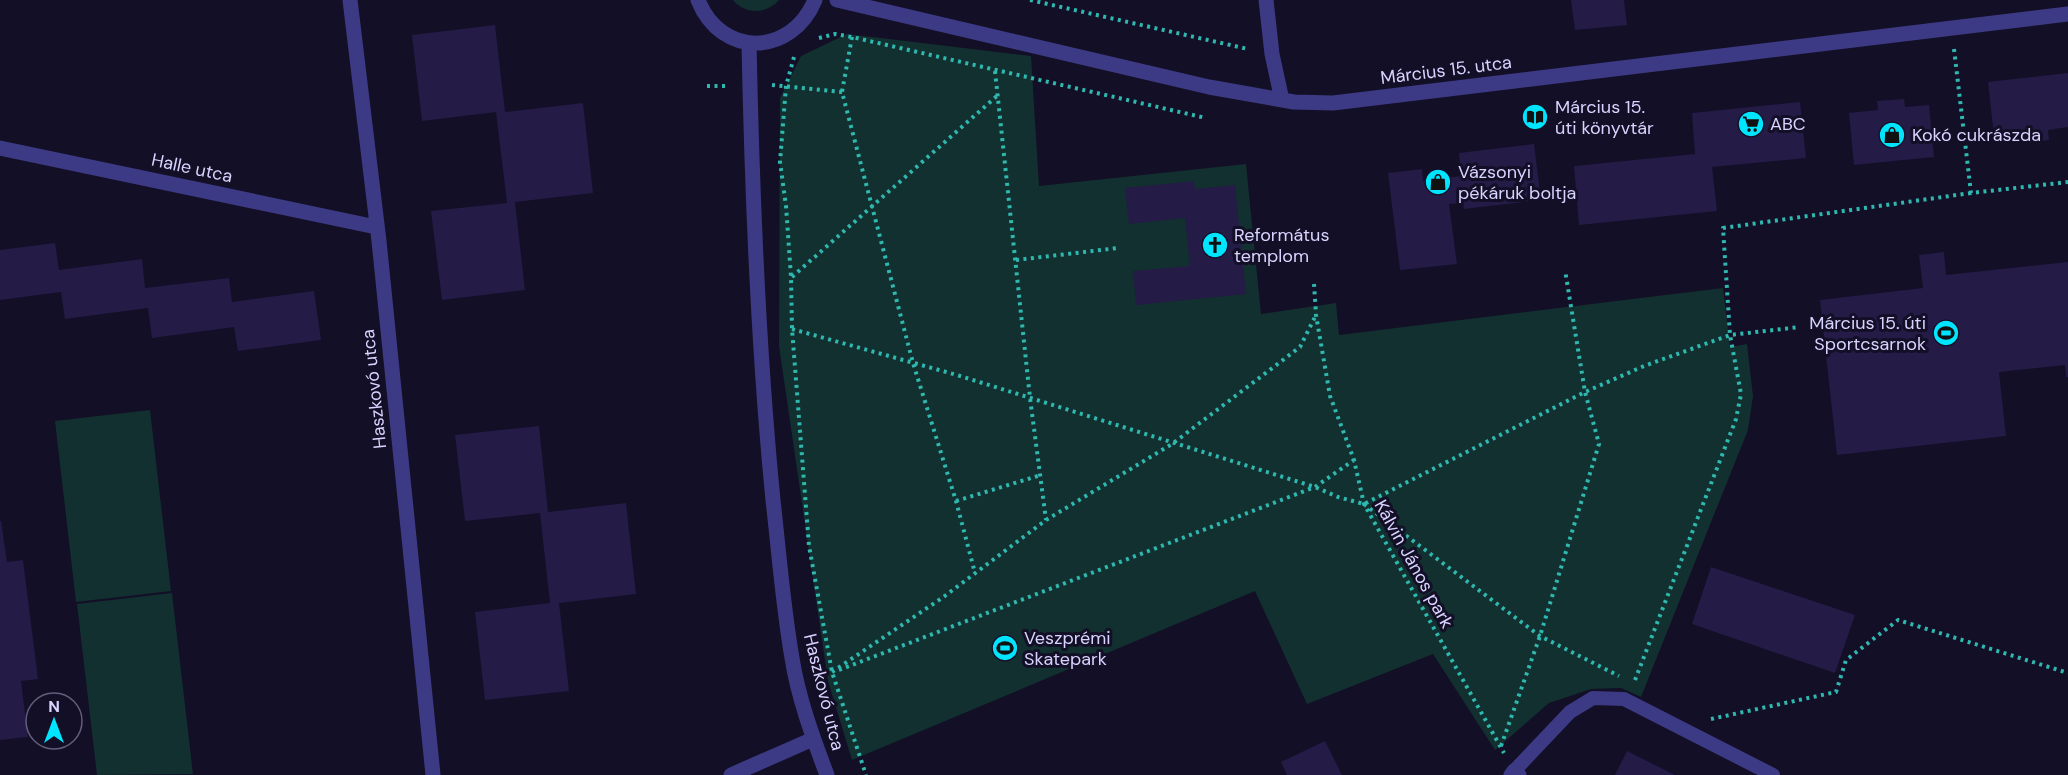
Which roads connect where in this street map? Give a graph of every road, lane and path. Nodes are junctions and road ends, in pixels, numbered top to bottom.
1 (350, 0) edge
2 (698, 0) edge
3 (815, 0) edge
4 (837, 0) edge
5 (1030, 0) edge
6 (1266, 0) edge
7 (2068, 14) edge
8 (1952, 29) junction
9 (852, 37) junction
10 (812, 42) dead end
11 (749, 43) junction
12 (799, 52) dead end
13 (1272, 54) junction
14 (995, 70) junction
15 (998, 94) junction
16 (1282, 100) junction
17 (1206, 118) dead end
18 (0, 148) edge
19 (2068, 182) edge
20 (1971, 193) junction
21 (872, 204) junction
22 (376, 227) junction
23 (1119, 248) dead end
24 (1016, 260) junction
25 (1565, 270) dead end
26 (791, 277) junction
27 (1314, 284) dead end
28 (1316, 315) junction
29 (1800, 327) dead end
30 (792, 328) junction
31 (1730, 335) junction
32 (913, 363) junction
33 (1586, 392) junction
34 (1030, 398) junction
35 (1172, 444) junction
36 (1354, 460) junction
37 (1041, 475) junction
38 (1315, 487) junction
39 (956, 501) junction
40 (1364, 504) junction
41 (1046, 520) junction
42 (975, 573) junction
43 (1540, 636) junction
44 (832, 672) junction
45 (2068, 673) edge
46 (1634, 683) junction
47 (1624, 699) junction
48 (1703, 721) dead end
49 (813, 739) junction
50 (1500, 746) junction
51 (1515, 774) edge
52 (433, 775) edge
53 (731, 775) edge
54 (827, 775) edge
55 (866, 775) edge
56 (1773, 775) edge

1 - 22 street, Haszkovó utca
2 - 11 street
3 - 11 street
4 - 16 street, Március 15. utca
5 - 13 path
6 - 13 street
7 - 8 street, Március 15. utca
8 - 16 street, Március 15. utca
8 - 20 path
9 - 10 path
9 - 14 path
9 - 21 path
11 - 49 street, Haszkovó utca
12 - 26 path
13 - 16 street
14 - 15 path
14 - 17 path
15 - 21 path
15 - 24 path
18 - 22 street, Halle utca
19 - 20 path
20 - 31 path
21 - 26 path
21 - 32 path
22 - 52 street, Haszkovó utca
23 - 24 path
24 - 34 path
25 - 33 path
26 - 30 path
27 - 28 path, Kálvin János park
28 - 35 path
28 - 36 path, Kálvin János park
29 - 31 path
30 - 32 path
30 - 44 path
31 - 33 path
31 - 46 path
32 - 34 path
32 - 39 path
33 - 40 path
33 - 43 path
34 - 35 path
34 - 37 path
35 - 38 path
35 - 41 path
36 - 38 path
36 - 40 path, Kálvin János park
37 - 39 path
37 - 41 path
38 - 40 path
38 - 44 path
39 - 42 path
40 - 43 path
40 - 50 path, Kálvin János park
41 - 42 path
42 - 44 path
43 - 46 path
43 - 50 path
44 - 55 path
45 - 48 path
46 - 47 path
47 - 51 lane
47 - 56 lane
49 - 53 street
49 - 54 street, Haszkovó utca
50 - 51 path, Kálvin János park

